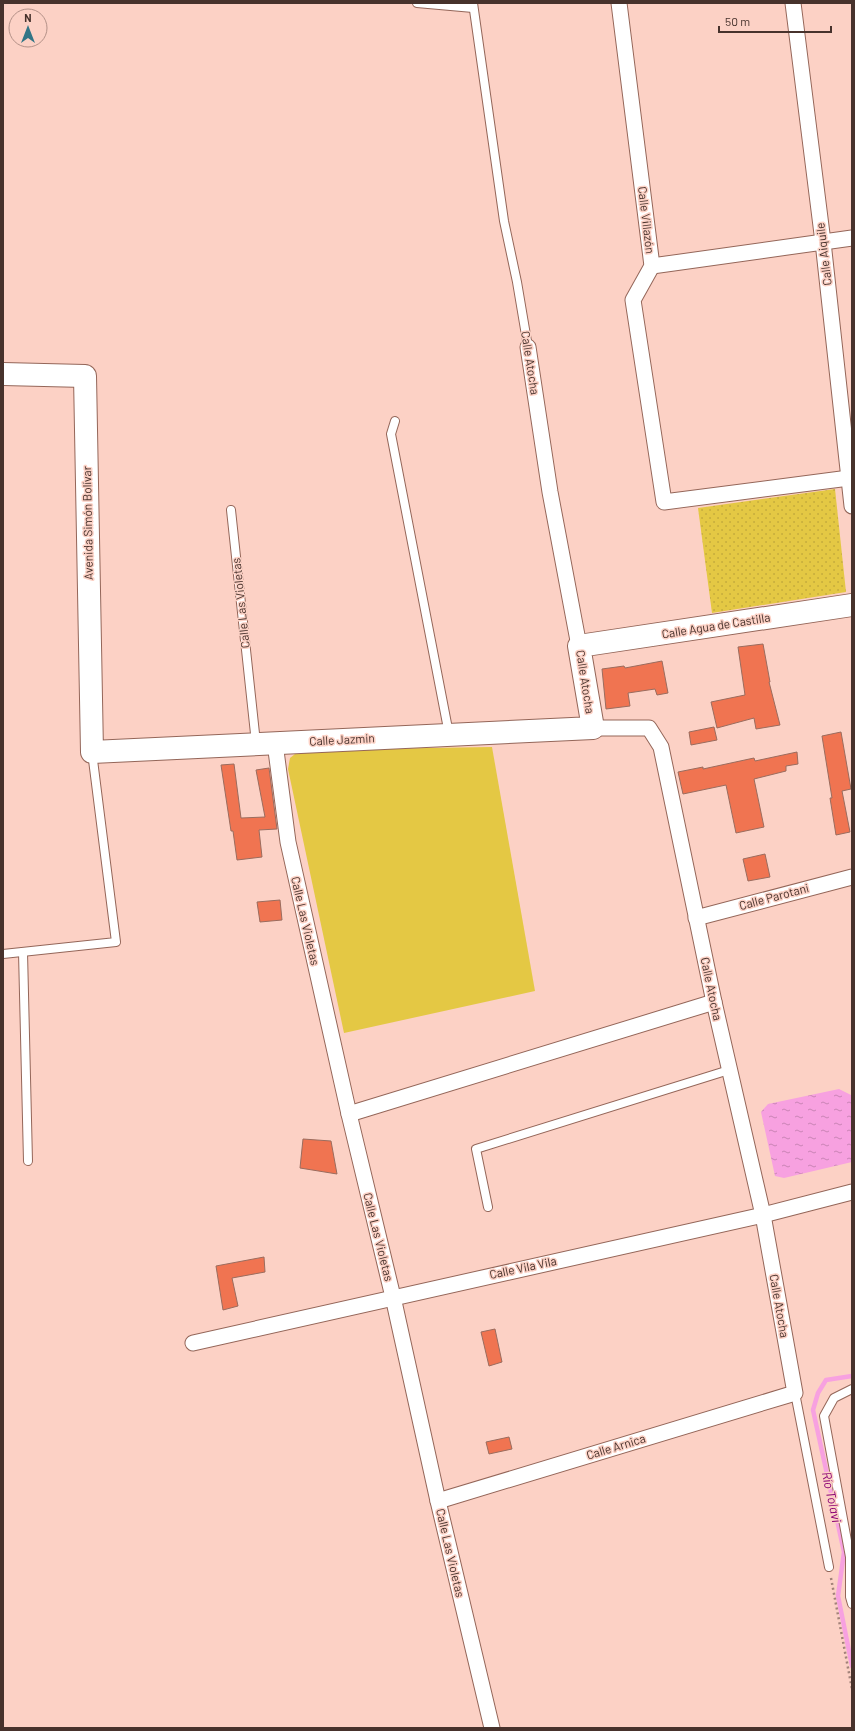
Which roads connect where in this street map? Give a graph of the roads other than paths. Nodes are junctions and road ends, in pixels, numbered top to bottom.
1 (417, 3) edge
2 (619, 3) edge
3 (793, 3) edge
4 (473, 5) edge
5 (852, 238) edge
6 (823, 242) junction
7 (652, 266) junction
8 (528, 348) joint
9 (3, 374) edge
10 (395, 421) dead end
11 (849, 478) junction
12 (852, 506) edge
13 (231, 510) dead end
14 (852, 605) edge
15 (579, 646) junction
16 (593, 728) junction
17 (449, 735) junction
18 (266, 744) junction
19 (92, 752) junction
20 (852, 877) edge
21 (696, 918) junction
22 (23, 952) junction
23 (3, 954) edge
24 (714, 1002) junction
25 (729, 1070) junction
26 (349, 1114) junction
27 (28, 1161) dead end
28 (852, 1192) edge
29 (488, 1207) dead end
30 (763, 1215) junction
31 (393, 1297) junction
32 (193, 1342) dead end
33 (852, 1389) edge
34 (795, 1393) junction
35 (438, 1501) junction
36 (830, 1567) road end
37 (852, 1604) edge
38 (492, 1728) edge

1 - 4 lane
2 - 7 street, Calle Villazón
3 - 6 street, Calle Aiquile
4 - 8 lane, Calle Atocha
5 - 6 street
6 - 7 street
6 - 11 street, Calle Aiquile
7 - 11 street, Calle Villazón
8 - 15 street, Calle Atocha
9 - 19 street, Avenida Simón Bolívar
10 - 17 lane
11 - 12 street, Calle Aiquile
13 - 18 lane, Calle Las Violetas
14 - 15 street, Calle Agua de Castilla
15 - 16 street, Calle Atocha
16 - 17 street, Calle Jazmin
16 - 21 street, Calle Atocha
17 - 18 street, Calle Jazmin
18 - 19 street, Calle Jazmin
18 - 26 street, Calle Las Violetas
19 - 22 lane
20 - 21 street, Calle Parotani
21 - 24 street, Calle Atocha
22 - 23 lane
22 - 27 lane
24 - 25 street, Calle Atocha
24 - 26 street
25 - 29 lane
25 - 30 street, Calle Atocha
26 - 31 street, Calle Las Violetas
28 - 30 street, Calle Vila Vila
30 - 31 street, Calle Vila Vila
30 - 34 street, Calle Atocha
31 - 32 street, Calle Vila Vila
31 - 35 street, Calle Las Violetas
33 - 37 lane
34 - 35 street, Calle Arnica
34 - 36 lane
35 - 38 street, Calle Las Violetas

